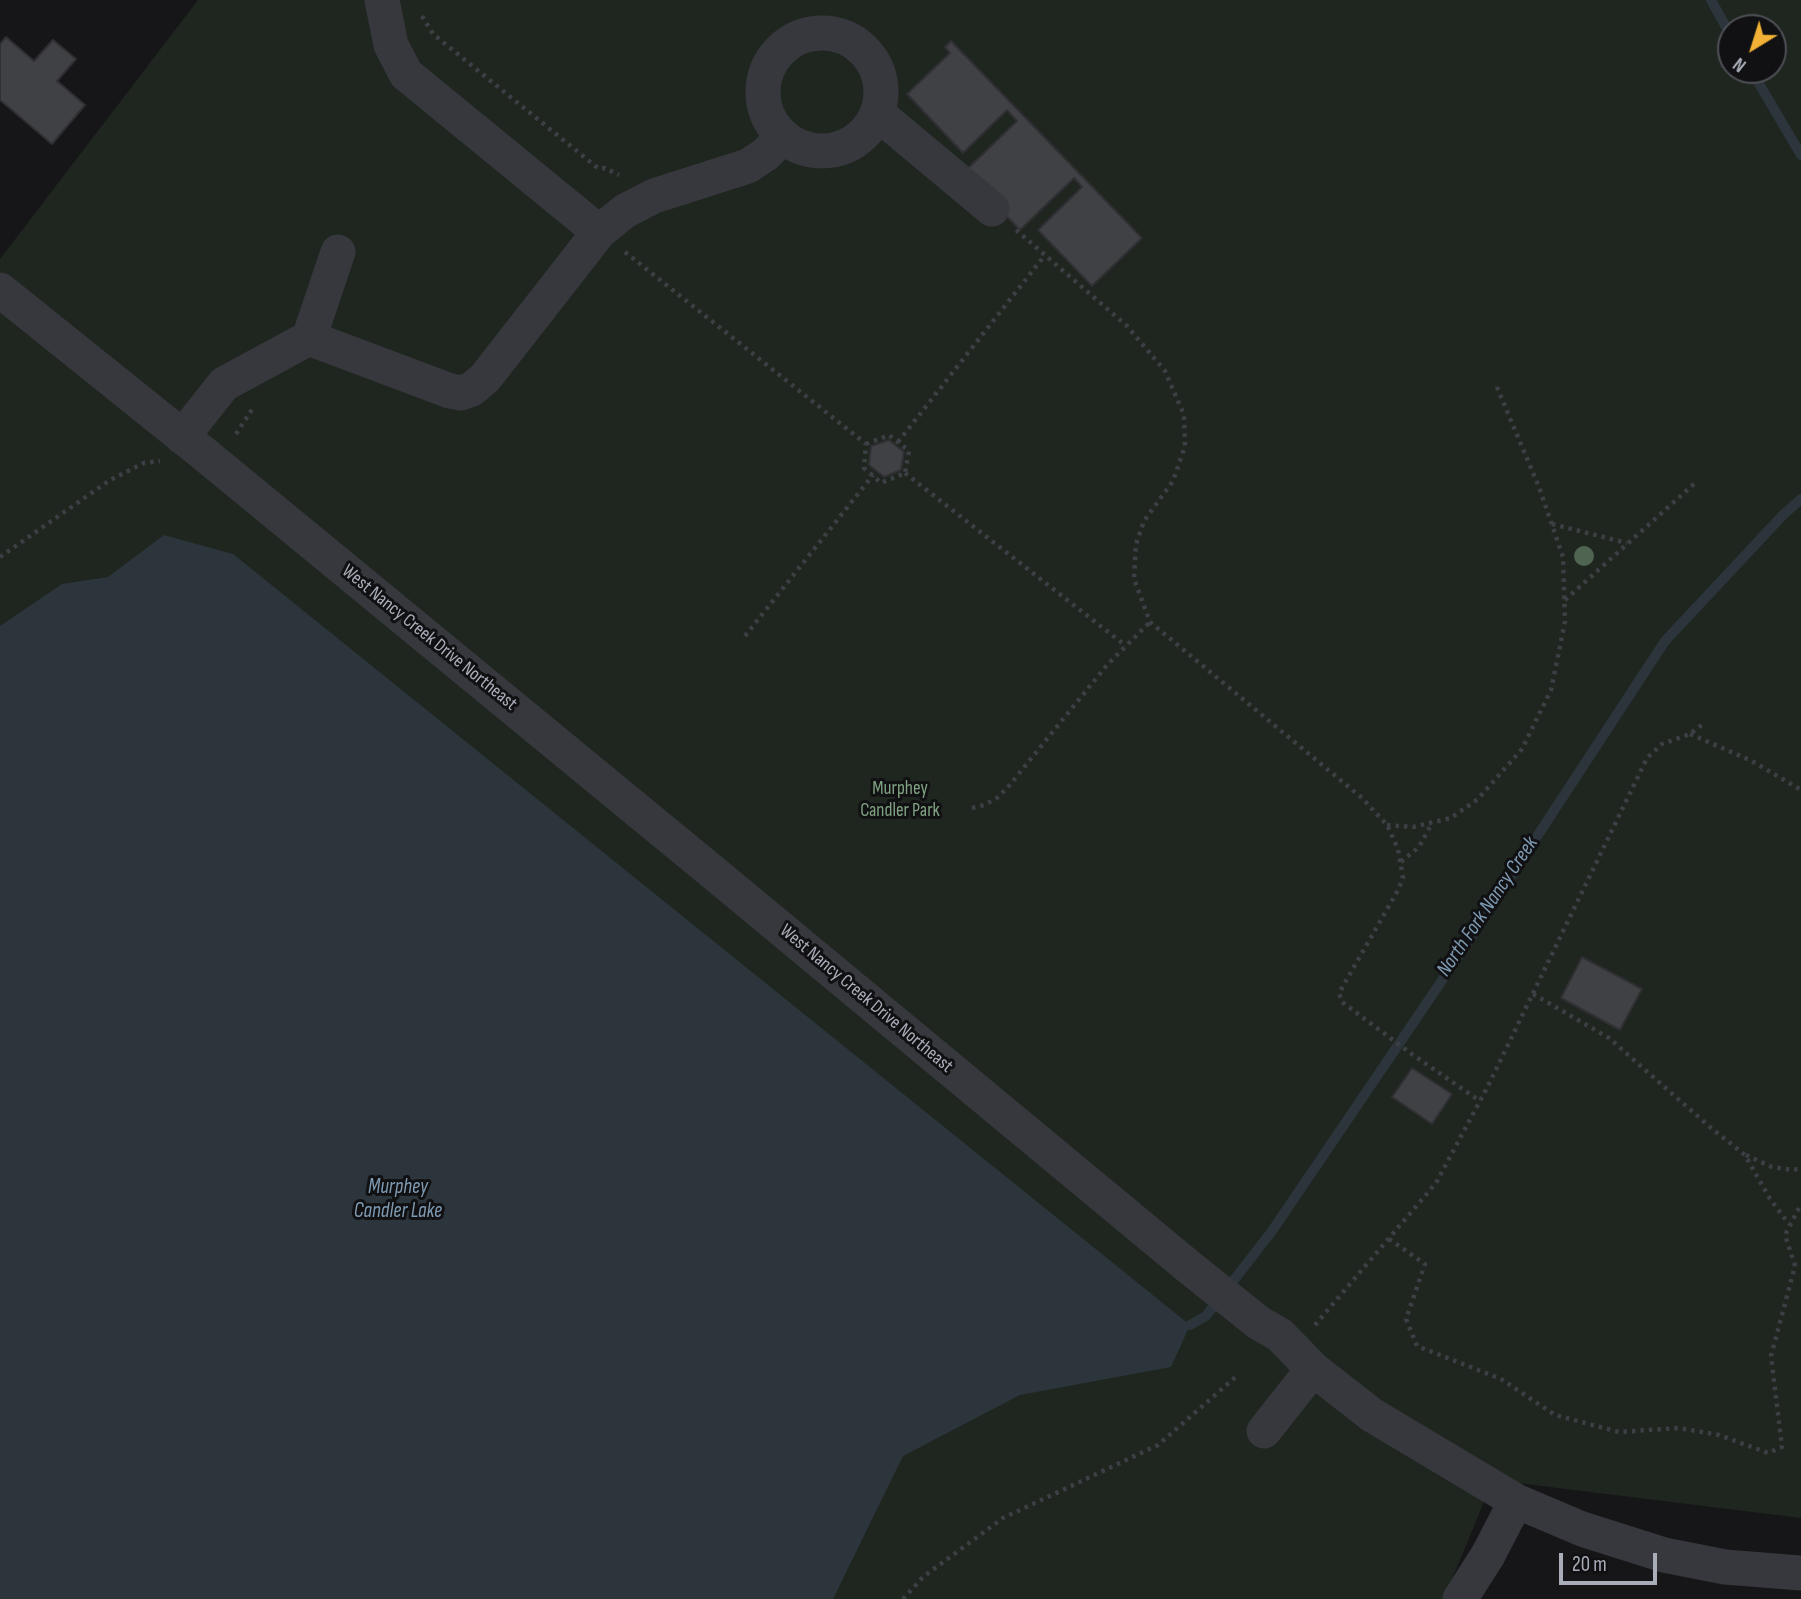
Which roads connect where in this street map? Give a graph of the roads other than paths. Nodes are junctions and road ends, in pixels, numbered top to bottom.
1 (382, 0) edge
2 (877, 113) junction
3 (783, 136) junction
4 (992, 209) road end
5 (599, 232) junction
6 (338, 252) dead end
7 (0, 290) edge
8 (310, 338) junction
9 (173, 449) junction
10 (1313, 1369) junction
11 (1264, 1431) dead end
12 (1516, 1501) junction
13 (1801, 1573) edge
14 (1460, 1599) edge

1 - 5 street
2 - 3 street
2 - 3 street
2 - 4 street
3 - 5 street
5 - 8 street
6 - 8 street
7 - 9 street, West Nancy Creek Drive Northeast
8 - 9 street
9 - 10 street, West Nancy Creek Drive Northeast
10 - 11 street
10 - 12 street, West Nancy Creek Drive Northeast
12 - 13 street, West Nancy Creek Drive Northeast
12 - 14 street

